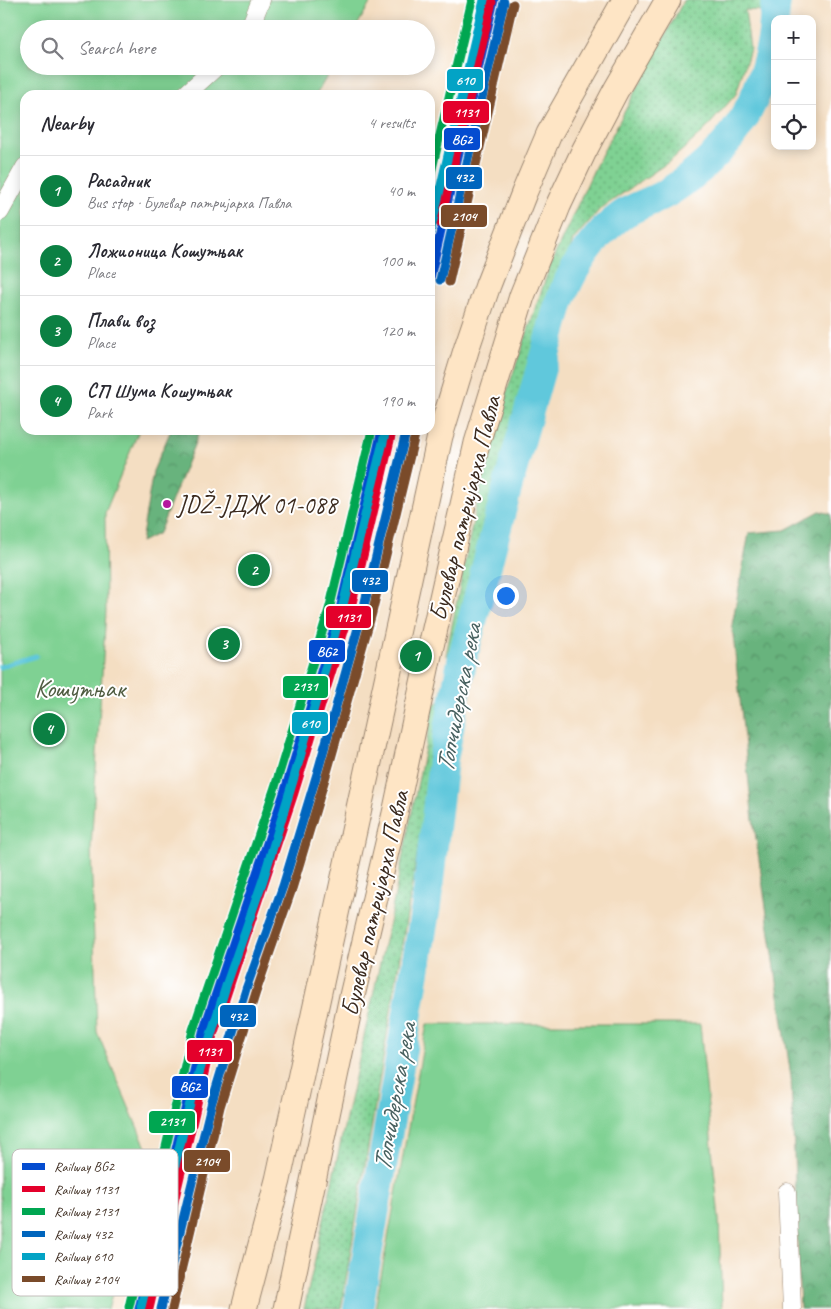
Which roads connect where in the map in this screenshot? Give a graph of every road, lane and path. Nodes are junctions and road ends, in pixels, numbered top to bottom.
1 (261, 0) edge
2 (625, 0) edge
3 (668, 0) edge
4 (253, 20) edge
5 (207, 75) edge
6 (191, 90) edge
7 (20, 176) edge
8 (0, 212) edge
9 (787, 1192) dead end
10 (244, 1309) edge
11 (286, 1309) edge
12 (792, 1309) edge

1 - 4 street
2 - 10 main road, Булевар патријарха Павла
3 - 11 main road, Булевар патријарха Павла
5 - 6 street
7 - 8 street
9 - 12 street

